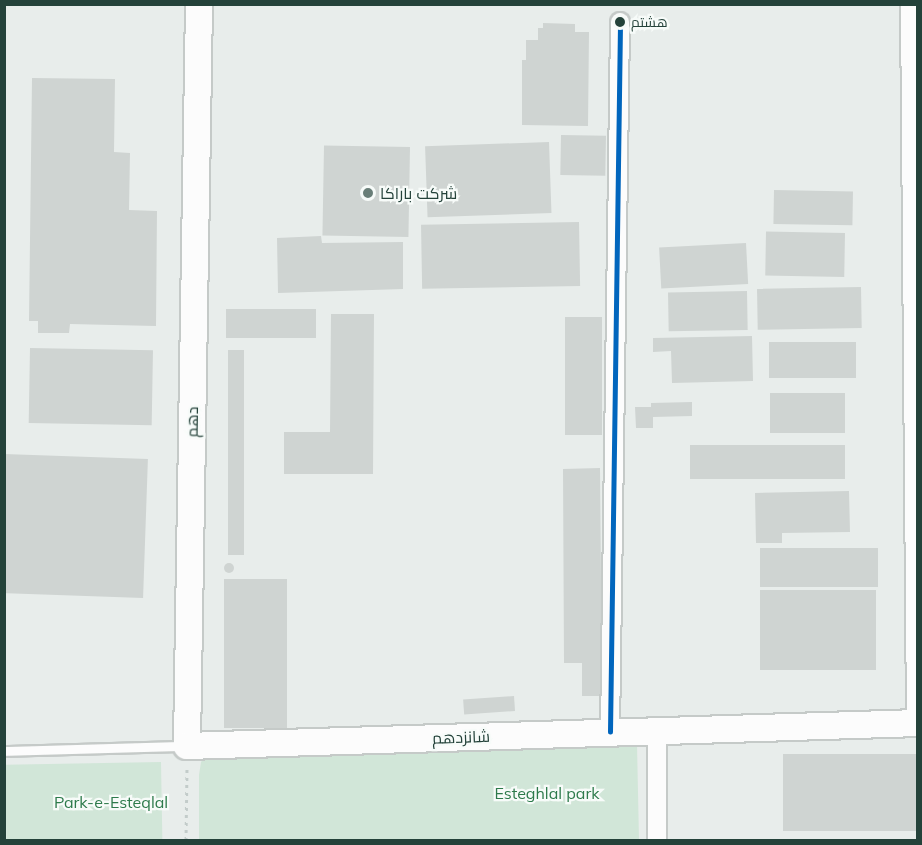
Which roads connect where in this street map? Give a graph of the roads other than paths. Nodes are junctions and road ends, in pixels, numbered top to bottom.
1 (200, 4) edge
2 (910, 4) edge
3 (620, 22) dead end
4 (917, 723) edge
5 (657, 731) junction
6 (610, 732) junction
7 (187, 746) junction
8 (4, 750) edge
9 (657, 840) edge

1 - 7 street, دهم
2 - 4 street
3 - 6 street
4 - 5 street, شانزدهم
5 - 6 street, شانزدهم
5 - 9 street
6 - 7 street, شانزدهم
7 - 8 lane, شانزدهم

